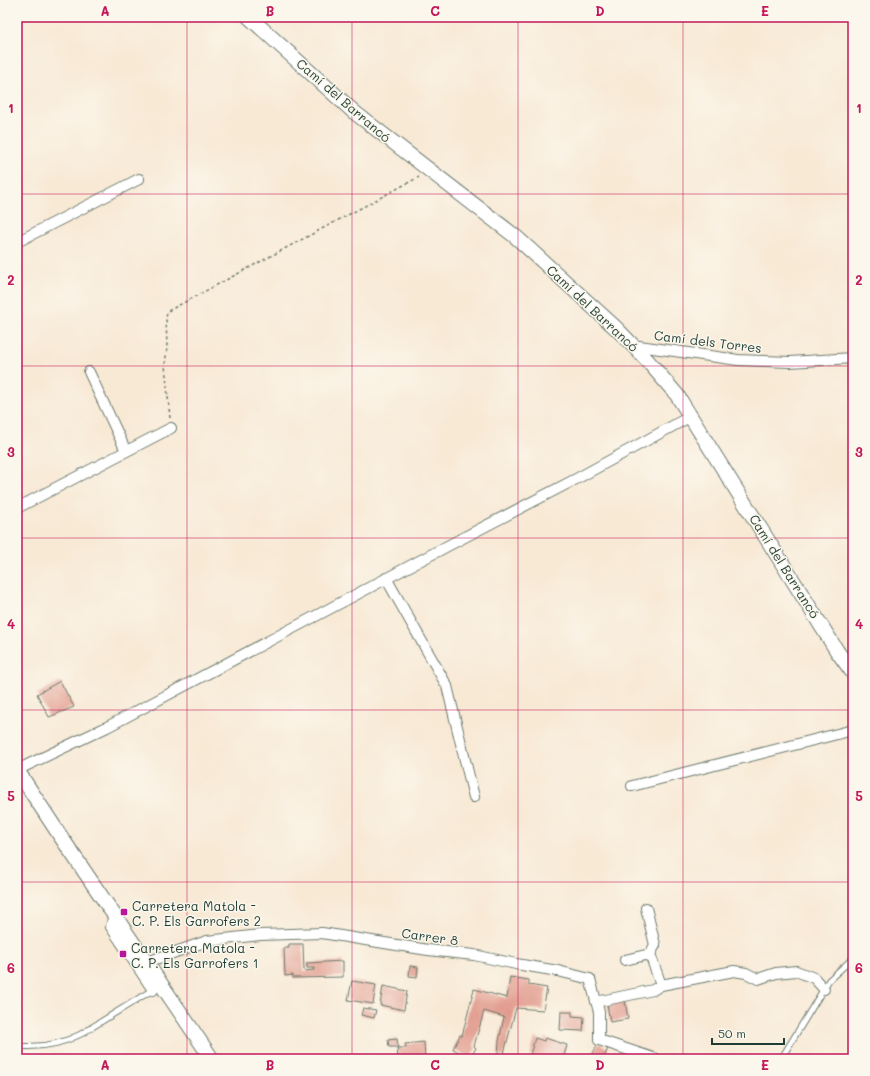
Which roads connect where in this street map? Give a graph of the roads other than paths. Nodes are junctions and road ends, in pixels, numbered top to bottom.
1 (249, 17) edge
2 (139, 179) dead end
3 (17, 242) edge
4 (632, 345) junction
5 (853, 358) edge
6 (89, 372) dead end
7 (691, 416) junction
8 (171, 428) road end
9 (126, 451) junction
10 (17, 508) edge
11 (386, 578) junction
12 (853, 673) edge
13 (853, 730) edge
14 (17, 770) edge
15 (632, 786) dead end
16 (474, 797) dead end
17 (646, 908) dead end
18 (114, 915) junction
19 (650, 954) junction
20 (853, 958) edge
21 (625, 960) dead end
22 (147, 962) junction
23 (661, 985) junction
24 (157, 987) junction
25 (824, 989) junction
26 (596, 1002) junction
27 (17, 1046) edge
28 (212, 1059) edge
29 (656, 1059) edge
30 (781, 1059) edge

1 - 4 street, Camí del Barrancó
2 - 3 street
4 - 5 street, Camí dels Torres
4 - 7 street, Camí del Barrancó
6 - 9 street
7 - 11 street
7 - 12 street, Camí del Barrancó
8 - 9 street
9 - 10 street
11 - 14 street
11 - 16 street
13 - 15 street
14 - 18 street
17 - 19 street
18 - 22 street
18 - 24 street
19 - 21 street
19 - 23 street
20 - 25 lane
22 - 24 street
22 - 26 street, Carrer 8
23 - 25 street
23 - 26 street
24 - 27 lane
24 - 28 street
25 - 30 lane
26 - 29 street, Carrer 8

